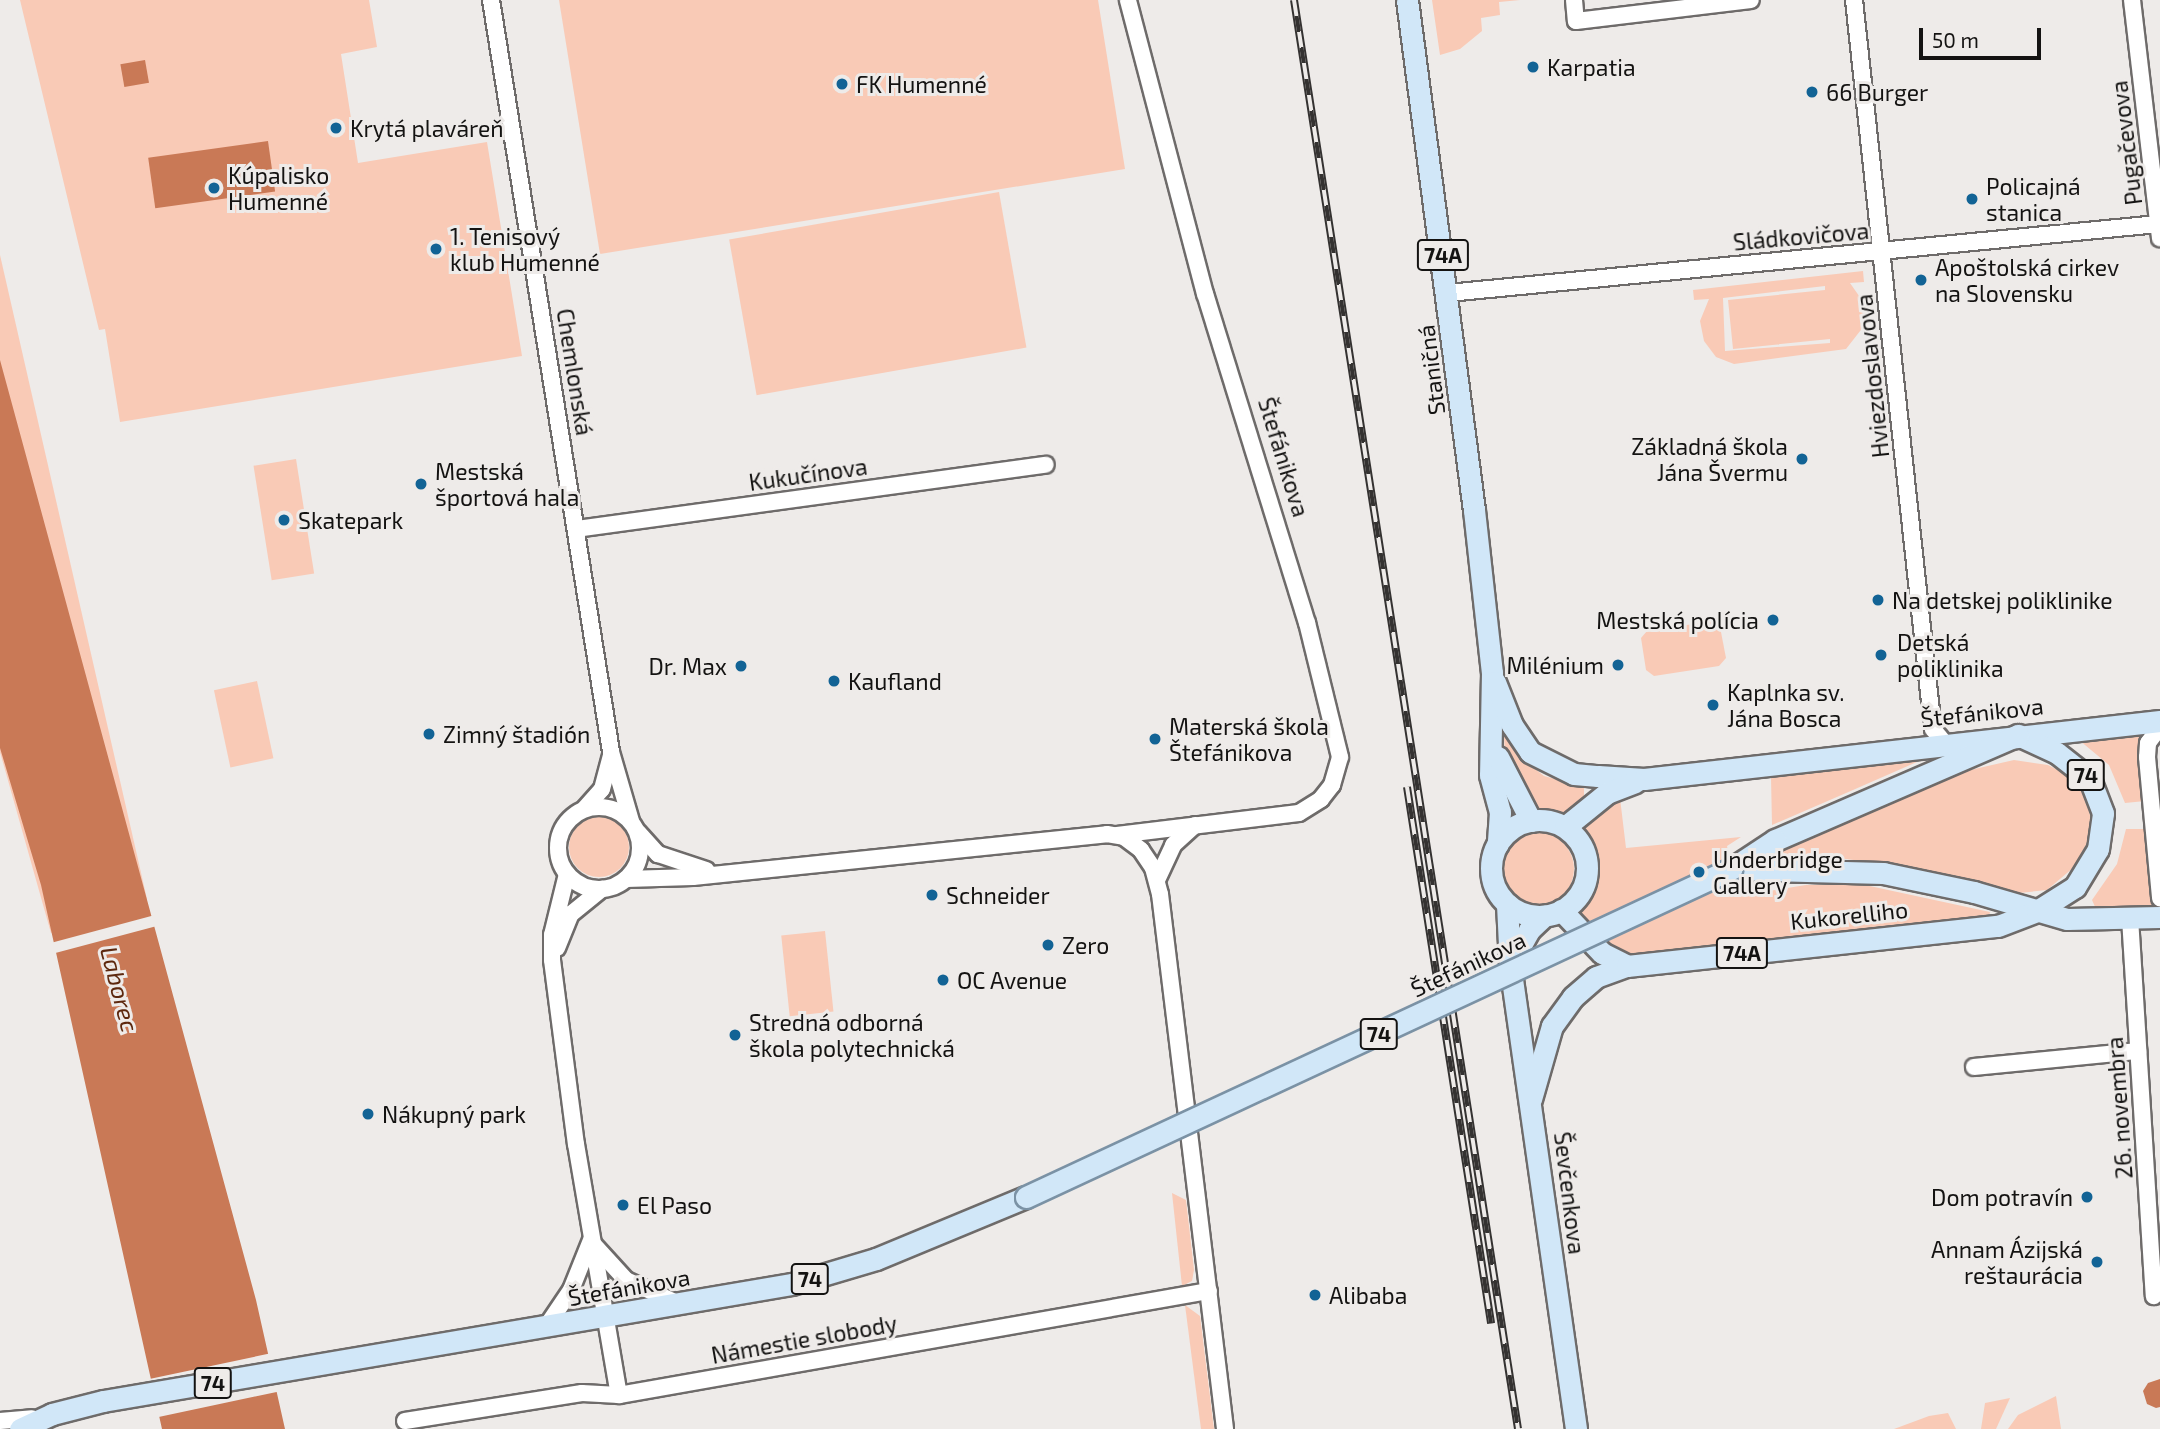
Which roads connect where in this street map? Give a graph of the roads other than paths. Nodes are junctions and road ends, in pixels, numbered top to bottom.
1 (491, 0) edge
2 (1128, 0) edge
3 (1407, 0) edge
4 (1574, 0) edge
5 (1752, 0) edge
6 (1854, 0) edge
7 (2132, 0) edge
8 (2159, 231) edge
9 (1881, 252) junction
10 (1448, 293) junction
11 (1046, 466) dead end
12 (576, 530) junction
13 (1492, 673) junction
14 (2160, 720) edge
15 (2160, 727) edge
16 (1490, 735) junction
17 (2018, 735) junction
18 (1944, 742) junction
19 (611, 752) junction
20 (1644, 779) junction
21 (585, 808) junction
22 (1531, 821) junction
23 (1195, 825) junction
24 (634, 827) junction
25 (1565, 827) junction
26 (1116, 835) junction
27 (1497, 844) junction
28 (1731, 869) junction
29 (715, 872) junction
30 (567, 874) junction
31 (626, 879) junction
32 (1157, 880) junction
33 (602, 889) junction
34 (2160, 898) edge
35 (1507, 904) junction
36 (2037, 911) junction
37 (1553, 913) junction
38 (2160, 917) edge
39 (2130, 918) junction
40 (552, 960) junction
41 (1510, 965) junction
42 (1628, 966) junction
43 (2137, 1051) junction
44 (1974, 1067) dead end
45 (1531, 1099) junction
46 (591, 1240) junction
47 (1209, 1291) junction
48 (2154, 1296) dead end
49 (681, 1305) junction
50 (606, 1318) junction
51 (546, 1327) junction
52 (619, 1395) junction
53 (52, 1414) junction
54 (405, 1420) dead end
55 (0, 1421) edge
56 (20, 1429) edge
57 (1225, 1429) edge
58 (1576, 1429) edge

1 - 12 street, Chemlonská
2 - 23 street, Štefánikova
3 - 10 main road, Staničná / 74A
4 - 5 street
6 - 9 street, Hviezdoslavova
7 - 8 street, Pugačevova
8 - 9 street, Sládkovičova
9 - 10 street, Sládkovičova
9 - 18 street, Hviezdoslavova
10 - 13 main road, Staničná / 74A
11 - 12 street, Kukučínova
12 - 19 street, Chemlonská
13 - 16 main road, Staničná / 74A
13 - 20 main road, 74A
14 - 17 main road, Štefánikova / 74
15 - 34 street
16 - 22 main road, 74A
16 - 27 main road, 74A
17 - 18 main road, Štefánikova / 74A
17 - 28 main road, 74
17 - 36 main road, 74
18 - 20 main road, Štefánikova / 74A
19 - 21 street, Chemlonská
19 - 24 street, Chemlonská
20 - 25 main road, 74A
21 - 24 street
21 - 30 street
22 - 25 main road
22 - 27 main road
23 - 26 street, Štefánikova
23 - 32 street
24 - 29 street, Štefánikova
24 - 31 street
25 - 37 main road
26 - 29 street, Štefánikova
26 - 32 street
27 - 35 main road, 74A
28 - 36 main road, 74
28 - 49 main road, Štefánikova / 74, bridge
29 - 31 street, Štefánikova
30 - 33 street
30 - 40 street
31 - 33 street
32 - 47 street
33 - 40 street
35 - 37 main road
35 - 41 main road, Ševčenkova
36 - 39 main road, 74
36 - 42 main road, Kukorelliho / 74A
37 - 41 main road
37 - 42 main road
38 - 39 main road, 74
39 - 43 street, 26. novembra
40 - 46 street
41 - 45 main road, Ševčenkova
42 - 45 main road, Kukorelliho
43 - 44 street
43 - 48 street, 26. novembra
45 - 58 main road, Ševčenkova
46 - 49 street
46 - 50 street
46 - 51 street
47 - 52 street, Námestie slobody
47 - 57 street
49 - 50 main road, Štefánikova / 74
50 - 51 main road, Štefánikova / 74
50 - 52 street
51 - 53 main road, Štefánikova / 74
52 - 54 street, Námestie slobody
53 - 55 street
53 - 56 main road, 74

